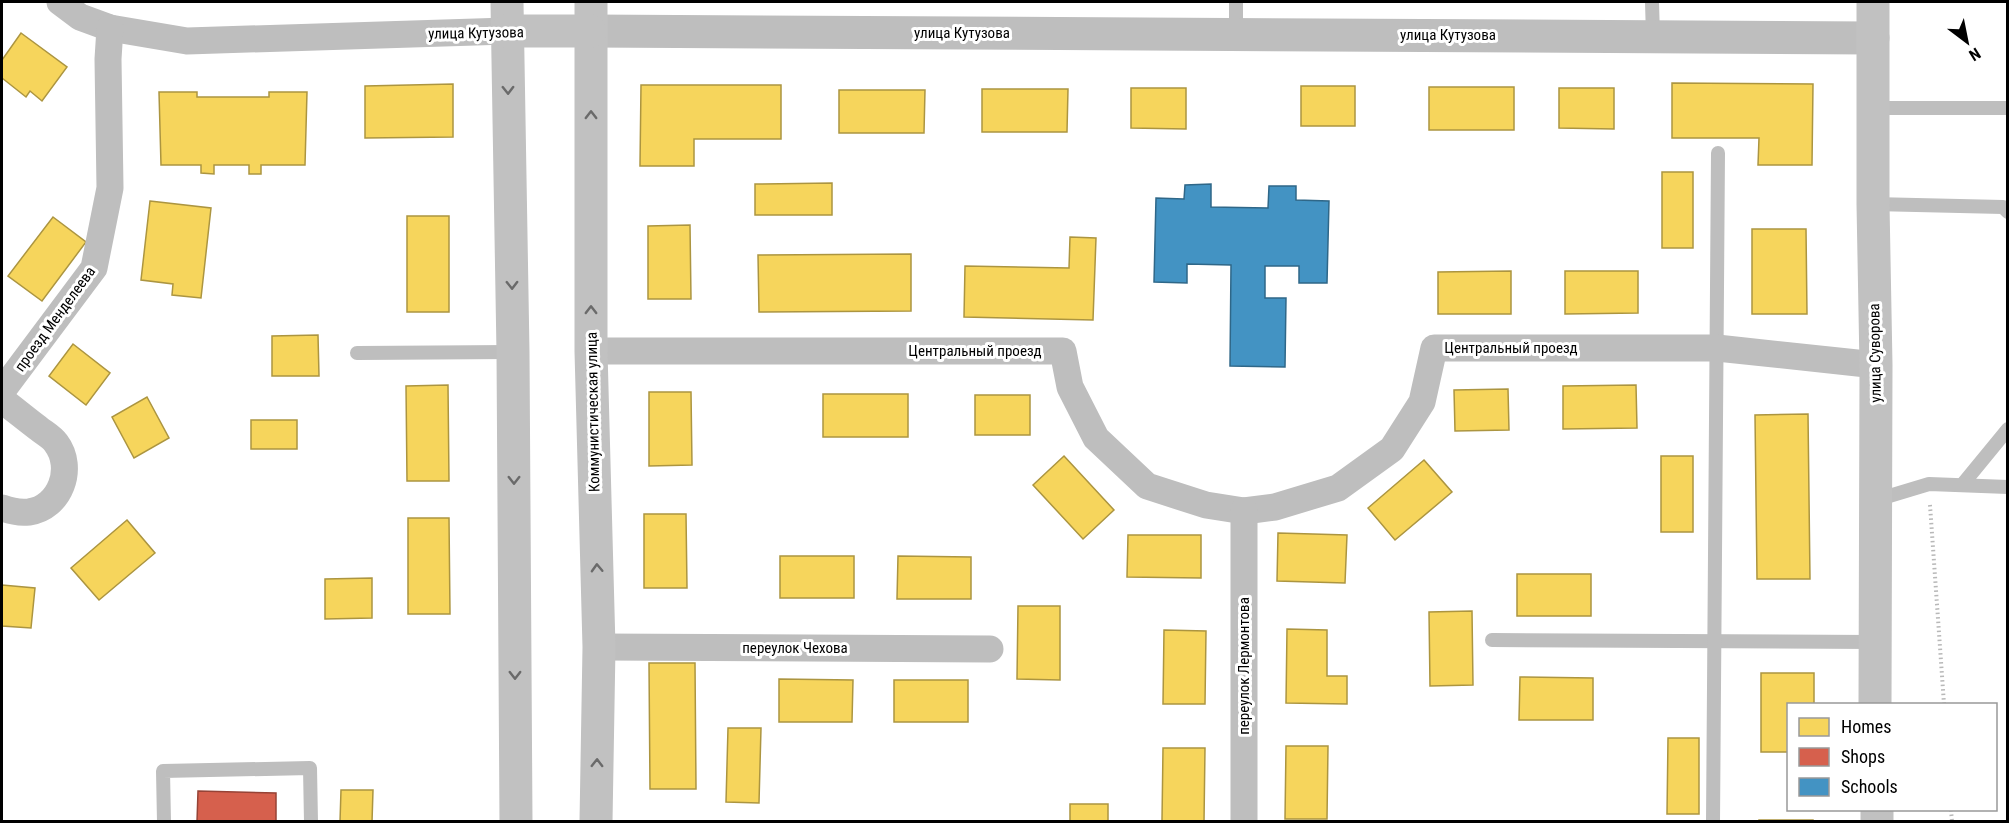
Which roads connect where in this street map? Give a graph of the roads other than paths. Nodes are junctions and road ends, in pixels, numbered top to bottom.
1 (60, 2) edge
2 (1236, 2) edge
3 (1652, 2) edge
4 (1873, 2) edge
5 (507, 16) edge
6 (591, 16) edge
7 (110, 28) junction
8 (1236, 34) junction
9 (1653, 36) junction
10 (1873, 38) junction
11 (1873, 108) junction
12 (2007, 108) edge
13 (1718, 153) dead end
14 (1873, 204) junction
15 (2007, 212) edge
16 (1717, 348) junction
17 (591, 351) junction
18 (513, 352) junction
19 (357, 353) dead end
20 (1876, 365) junction
21 (2, 391) edge
22 (2, 400) edge
23 (2007, 429) edge
24 (1962, 485) junction
25 (2007, 487) edge
26 (1876, 500) junction
27 (2, 508) edge
28 (1244, 511) junction
29 (1492, 640) dead end
30 (1714, 641) junction
31 (1874, 642) junction
32 (599, 647) junction
33 (990, 648) dead end
34 (1875, 703) edge
35 (164, 822) edge
36 (311, 822) edge
37 (516, 822) edge
38 (596, 822) edge
39 (1244, 822) edge
40 (1713, 822) edge

1 - 7 street, улица Кутузова
2 - 8 lane
3 - 9 lane
4 - 10 main road, улица Суворова
5 - 6 main road, улица Кутузова
5 - 7 street, улица Кутузова
5 -> 18 main road
6 - 8 street, улица Кутузова
17 -> 6 main road, Коммунистическая улица
7 - 21 street, проезд Менделеева
8 - 9 street, улица Кутузова
9 - 10 street, улица Кутузова
10 - 11 main road, улица Суворова
11 - 12 lane
11 - 14 main road, улица Суворова
13 - 16 lane
14 - 15 lane
14 - 20 main road, улица Суворова
16 - 20 street, Центральный проезд
16 - 28 street, Центральный проезд
16 - 30 lane
17 - 28 street, Центральный проезд
32 -> 17 main road, Коммунистическая улица
18 - 19 lane
18 -> 37 main road
20 - 26 main road, улица Суворова
22 - 27 street
23 - 24 lane
24 - 25 lane
24 - 26 lane
26 - 31 main road, улица Суворова
28 - 39 street, переулок Лермонтова
29 - 30 lane
30 - 31 lane
30 - 40 lane
31 - 34 main road, улица Суворова
32 - 33 street, переулок Чехова
38 -> 32 main road, Коммунистическая улица
35 - 36 lane

